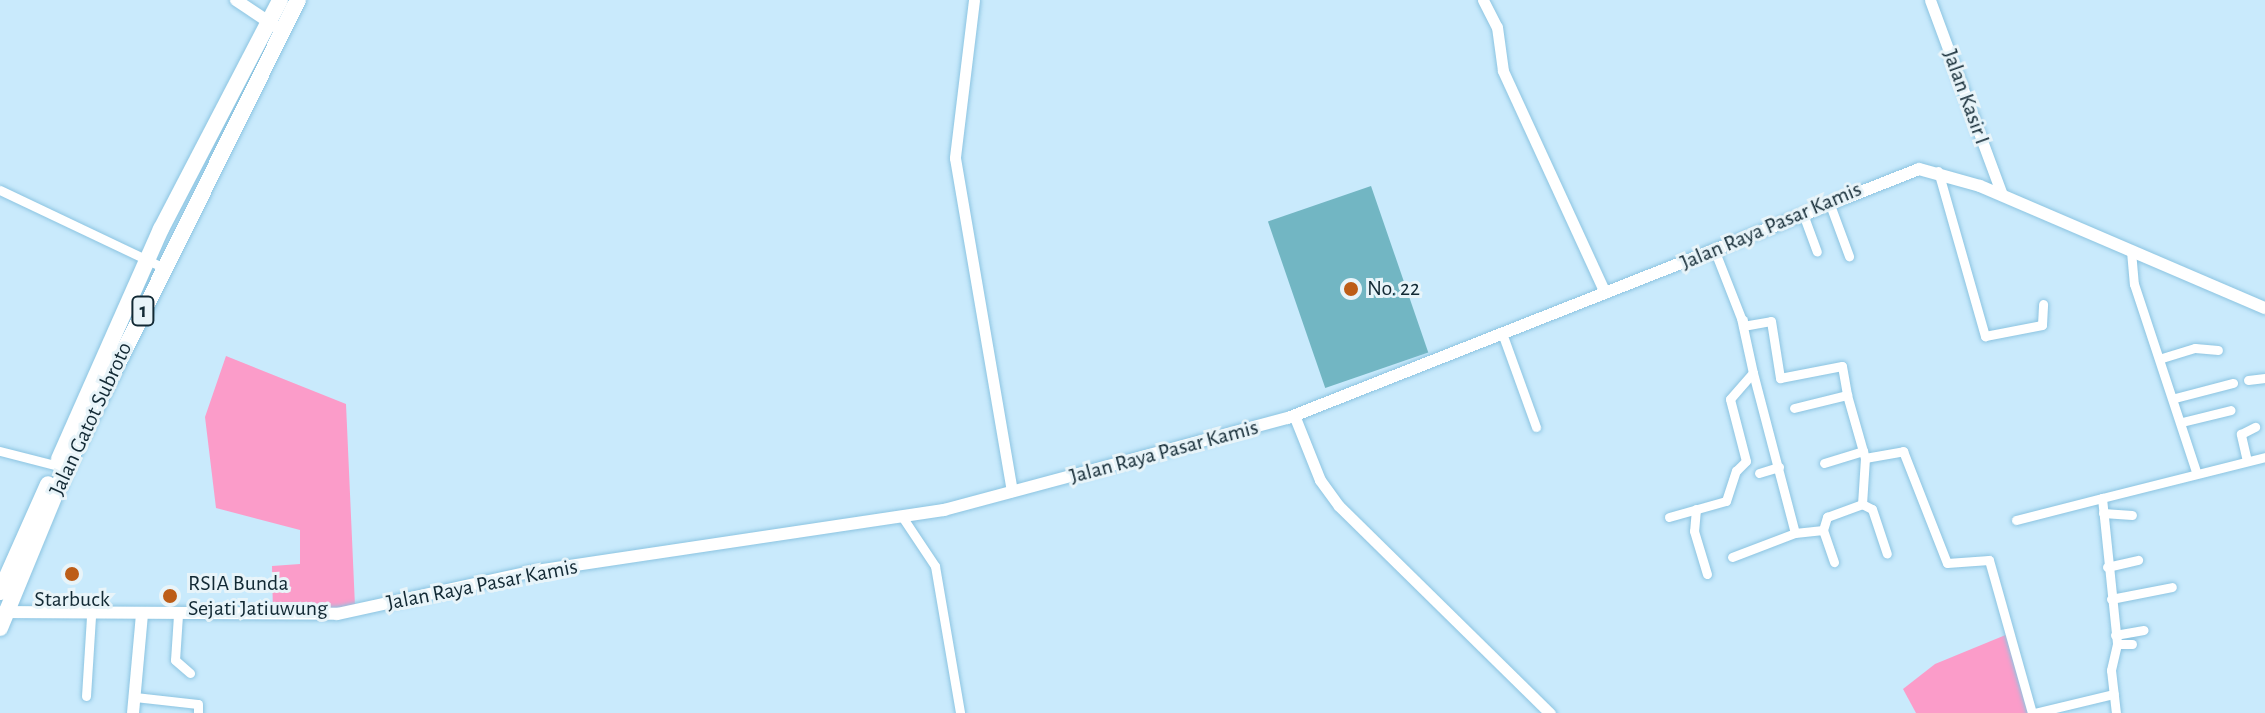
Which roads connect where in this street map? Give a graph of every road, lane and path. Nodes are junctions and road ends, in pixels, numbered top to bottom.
1 (236, 0) edge
2 (280, 0) edge
3 (298, 0) edge
4 (974, 0) edge
5 (1483, 0) edge
6 (1930, 0) edge
7 (274, 26) junction
8 (1938, 170) junction
9 (0, 190) edge
10 (2002, 195) junction
11 (1829, 202) junction
12 (1803, 214) junction
13 (1715, 249) junction
14 (2131, 251) junction
15 (1817, 252) dead end
16 (1849, 256) dead end
17 (148, 259) junction
18 (164, 268) junction
19 (1605, 293) junction
20 (2043, 304) dead end
21 (2265, 308) edge
22 (1502, 333) junction
23 (2218, 350) dead end
24 (2162, 358) junction
25 (1753, 373) junction
26 (2265, 378) edge
27 (2248, 380) dead end
28 (2233, 383) dead end
29 (1847, 395) junction
30 (2175, 398) junction
31 (1794, 408) dead end
32 (2231, 410) dead end
33 (1294, 415) junction
34 (2182, 422) junction
35 (1536, 427) dead end
36 (2255, 427) dead end
37 (0, 451) edge
38 (1864, 454) junction
39 (2265, 457) edge
40 (2247, 461) junction
41 (1824, 463) dead end
42 (61, 467) junction
43 (1779, 467) junction
44 (2196, 472) junction
45 (1759, 473) dead end
46 (1012, 491) junction
47 (2102, 498) junction
48 (1862, 504) junction
49 (1696, 509) junction
50 (2103, 513) junction
51 (2132, 515) dead end
52 (1669, 517) dead end
53 (903, 518) junction
54 (2016, 520) dead end
55 (1823, 530) junction
56 (1795, 533) junction
57 (1887, 554) dead end
58 (1732, 557) dead end
59 (2138, 560) dead end
60 (1834, 562) dead end
61 (2107, 567) junction
62 (1707, 574) dead end
63 (2172, 587) dead end
64 (0, 592) edge
65 (2111, 599) junction
66 (142, 615) junction
67 (178, 615) junction
68 (91, 616) junction
69 (2, 617) edge
70 (2144, 630) dead end
71 (2116, 640) junction
72 (2132, 644) dead end
73 (190, 673) dead end
74 (2114, 694) junction
75 (86, 696) dead end
76 (135, 697) junction
77 (133, 713) edge
78 (198, 713) edge
79 (960, 713) edge
80 (1550, 713) edge
81 (2033, 713) edge
82 (2116, 713) edge

1 - 7 main road
2 - 7 highway, Jalan Gatot Subroto / 1
3 - 7 highway, Jalan Gatot Subroto / 1
4 - 46 street
5 - 19 street
6 - 10 street, Jalan Kasir I
7 - 17 highway, Jalan Gatot Subroto / 1
7 - 18 highway, Jalan Gatot Subroto / 1
8 - 10 main road, Jalan Raya Pasar Kamis
8 - 11 main road, Jalan Raya Pasar Kamis
8 - 20 street
9 - 17 street
10 - 14 main road, Jalan Raya Pasar Kamis
11 - 12 main road, Jalan Raya Pasar Kamis
11 - 16 street
12 - 13 main road, Jalan Raya Pasar Kamis
12 - 15 street
13 - 19 main road, Jalan Raya Pasar Kamis
13 - 25 street
13 - 29 street
14 - 21 main road, Jalan Raya Pasar Kamis
14 - 24 street
17 - 18 street
17 - 42 highway, Jalan Gatot Subroto / 1
18 - 42 highway, Jalan Gatot Subroto / 1
19 - 22 main road, Jalan Raya Pasar Kamis
22 - 33 main road, Jalan Raya Pasar Kamis
22 - 35 street
23 - 24 street
24 - 30 street
25 - 43 street
25 - 49 street
26 - 27 street
28 - 30 street
29 - 31 street
29 - 38 street
30 - 34 street
32 - 34 street
33 - 46 main road, Jalan Raya Pasar Kamis
33 - 80 street
34 - 44 street
36 - 40 street
37 - 42 street
38 - 41 street
38 - 48 street
38 - 81 street
39 - 40 street
40 - 44 street
42 - 64 highway, Jalan Gatot Subroto / 1
42 - 69 highway, Jalan Gatot Subroto / 1
43 - 45 street
43 - 56 street
44 - 47 street
46 - 53 main road, Jalan Raya Pasar Kamis
47 - 50 street
47 - 54 street
48 - 55 street
48 - 57 street
49 - 52 street
49 - 62 street
50 - 51 street
50 - 61 street
53 - 67 main road, Jalan Raya Pasar Kamis
53 - 79 street
55 - 56 street
55 - 60 street
56 - 58 street
59 - 61 street
61 - 65 street
63 - 65 street
65 - 71 street
66 - 67 main road, Jalan Raya Pasar Kamis
66 - 68 main road, Jalan Raya Pasar Kamis
66 - 76 main road
67 - 73 street
68 - 69 main road, Jalan Raya Pasar Kamis
68 - 75 street
70 - 71 street
71 - 72 street
71 - 74 street
74 - 81 street
74 - 82 street
76 - 77 main road
76 - 78 street

